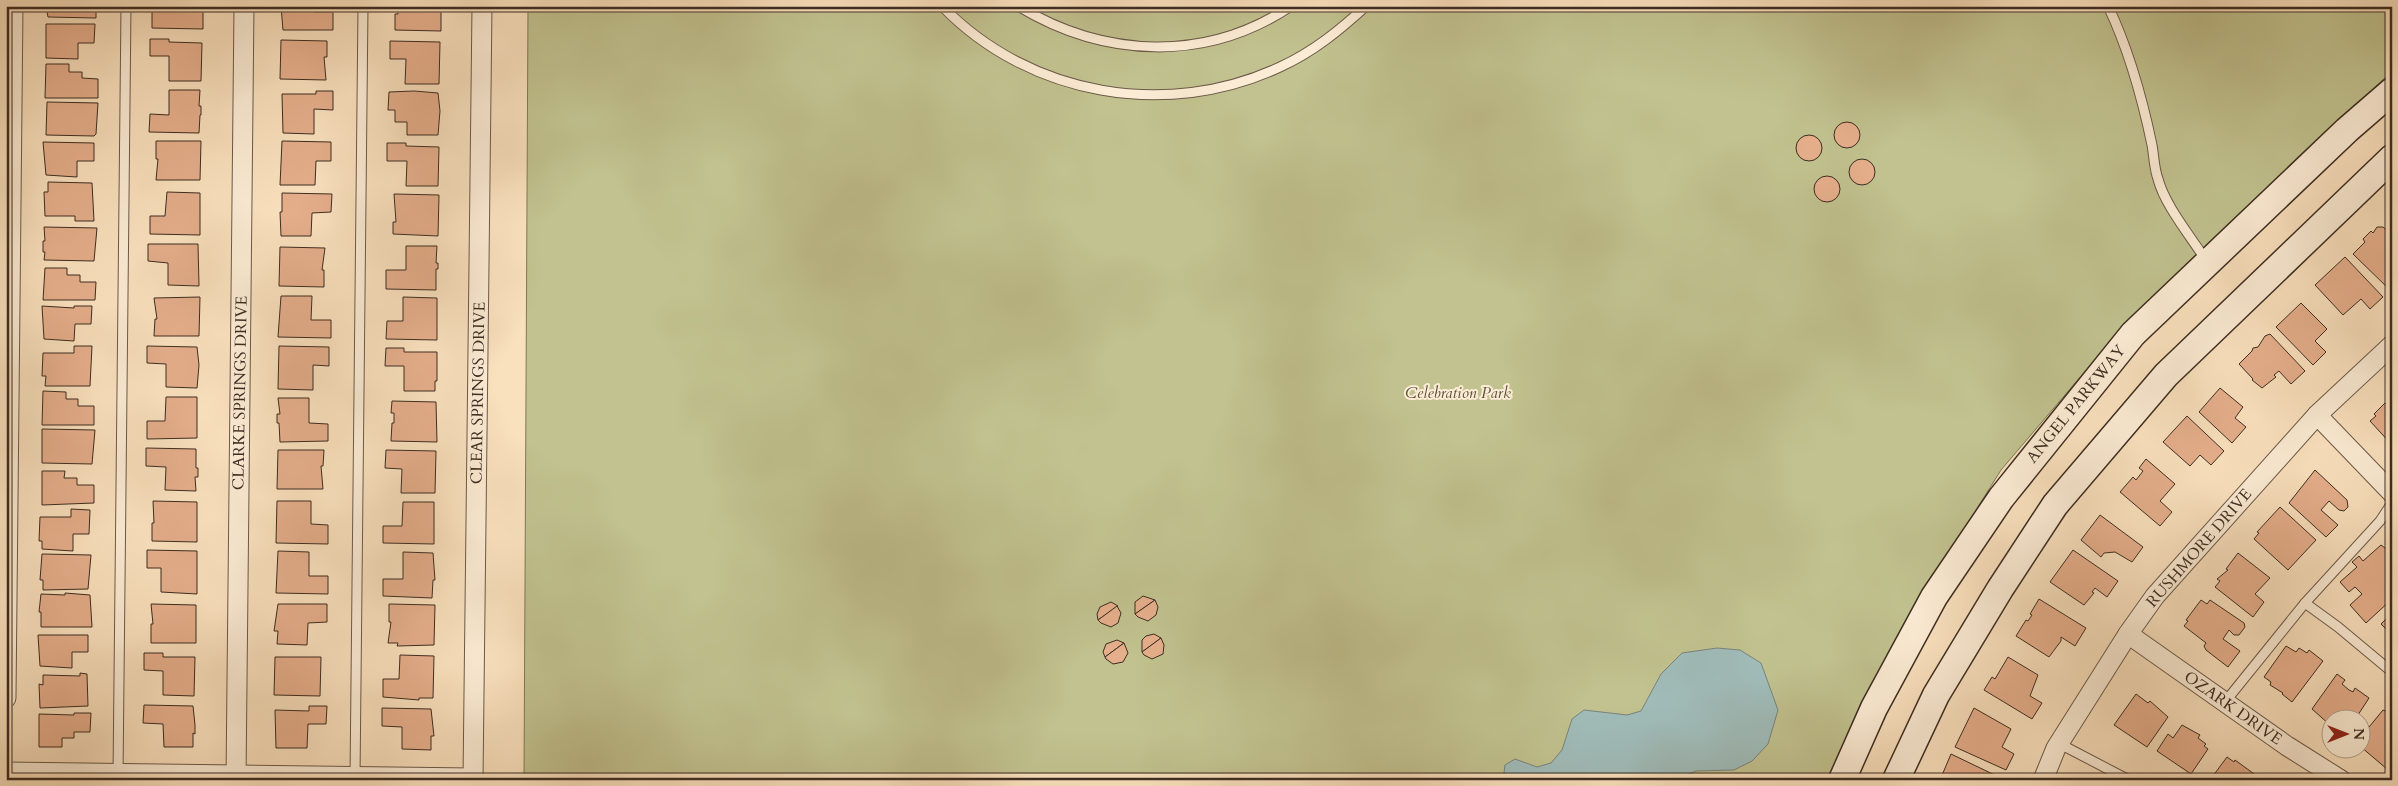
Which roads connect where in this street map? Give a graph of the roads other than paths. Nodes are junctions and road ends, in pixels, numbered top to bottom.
1 (12, 6) edge
2 (126, 6) edge
3 (244, 6) edge
4 (363, 6) edge
5 (482, 6) edge
6 (942, 6) edge
7 (1018, 6) edge
8 (1291, 6) edge
9 (1366, 6) edge
10 (2108, 6) edge
11 (2392, 91) edge
12 (2392, 158) edge
13 (2208, 262) junction
14 (2392, 345) edge
15 (2317, 415) junction
16 (2392, 493) edge
17 (2392, 502) edge
18 (2305, 603) junction
19 (2128, 634) junction
20 (2392, 672) edge
21 (6, 698) edge
22 (2225, 702) junction
23 (2060, 744) junction
24 (6, 772) edge
25 (118, 777) edge
26 (236, 777) edge
27 (355, 778) edge
28 (473, 779) edge
29 (1842, 780) edge
30 (1896, 780) edge
31 (2043, 780) edge
32 (2129, 780) edge
33 (2341, 780) edge

1 - 21 street
2 - 25 lane
3 - 26 street, CLARKE SPRINGS DRIVE
4 - 27 lane
5 - 28 street, CLEAR SPRINGS DRIVE
6 - 9 lane
7 - 8 lane
10 - 13 lane
11 - 13 main road, ANGEL PARKWAY
12 - 30 main road
13 - 29 main road, ANGEL PARKWAY
14 - 15 street, RUSHMORE DRIVE
15 - 16 street
15 - 19 street, RUSHMORE DRIVE
17 - 18 lane
18 - 20 lane
18 - 22 lane
19 - 22 street, OZARK DRIVE
19 - 23 street, RUSHMORE DRIVE
22 - 33 street, OZARK DRIVE
23 - 31 street, RUSHMORE DRIVE
23 - 32 lane
24 - 25 street
25 - 26 street
26 - 27 street
27 - 28 street

